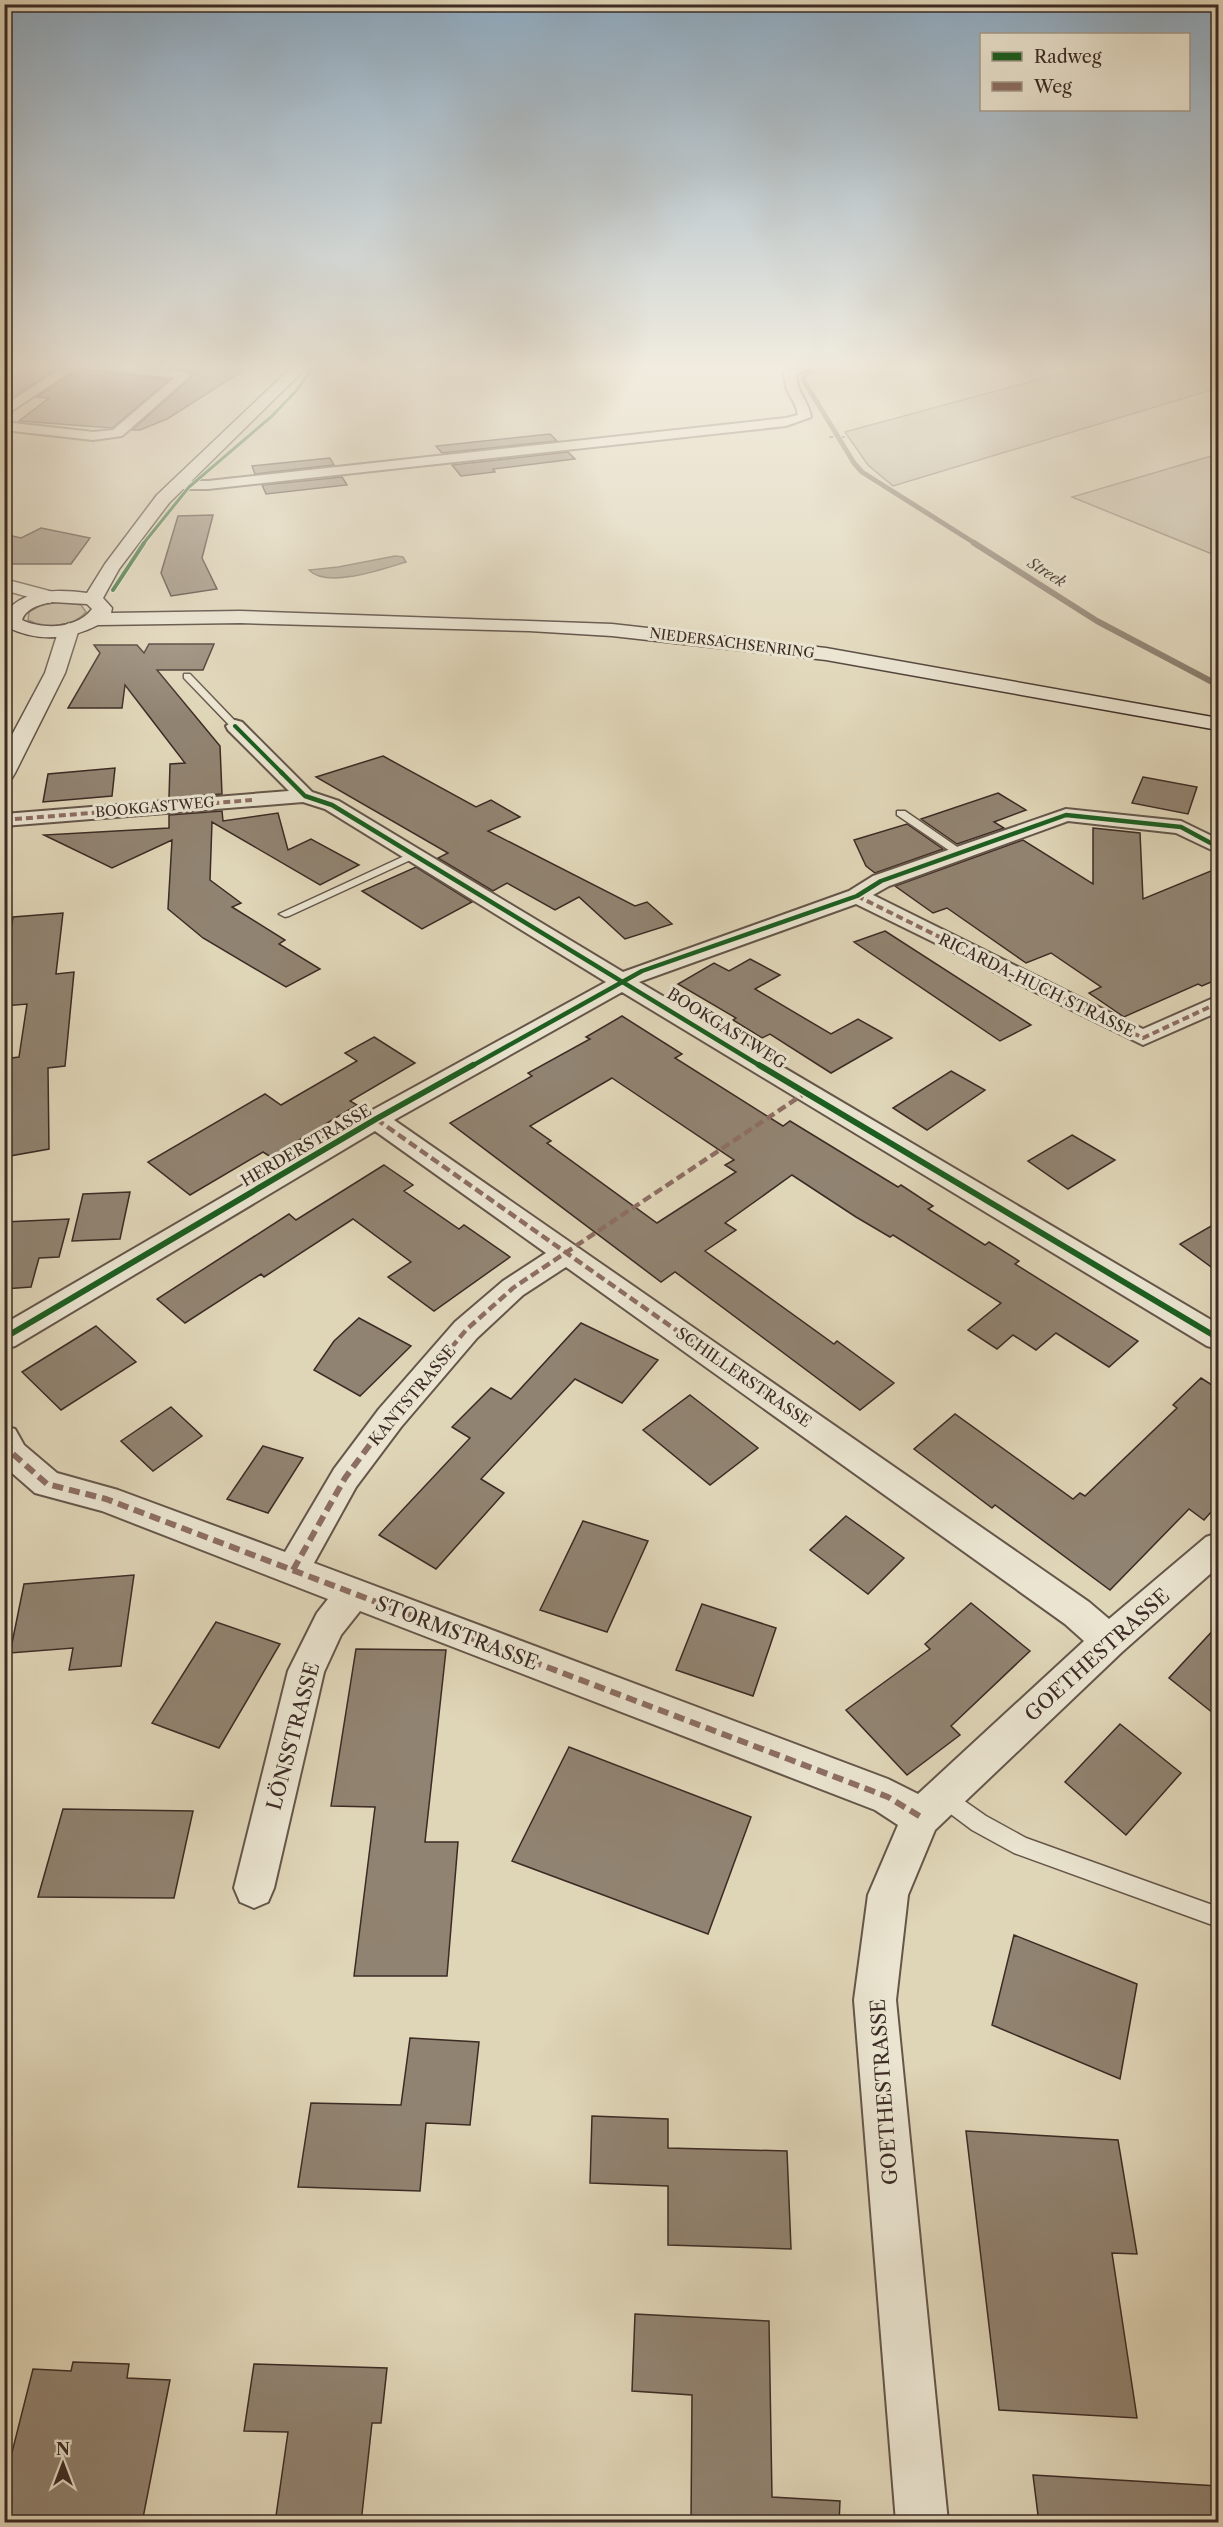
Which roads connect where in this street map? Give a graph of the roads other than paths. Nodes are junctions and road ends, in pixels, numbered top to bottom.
1 (181, 482) edge
2 (238, 482) edge
3 (178, 485) junction
4 (111, 568) junction
5 (4, 584) edge
6 (4, 592) edge
7 (59, 596) junction
8 (22, 606) junction
9 (97, 608) junction
10 (69, 629) junction
11 (33, 630) junction
12 (59, 661) junction
13 (187, 676) dead end
14 (1218, 724) edge
15 (235, 726) joint
16 (4, 773) edge
17 (305, 796) junction
18 (901, 813) dead end
19 (4, 820) edge
20 (1218, 847) edge
21 (960, 853) junction
22 (413, 855) junction
23 (857, 896) junction
24 (285, 914) dead end
25 (624, 981) junction
26 (1218, 1003) edge
27 (376, 1119) junction
28 (567, 1253) junction
29 (1217, 1336) edge
30 (4, 1338) edge
31 (4, 1438) edge
32 (1218, 1547) edge
33 (293, 1570) junction
34 (353, 1593) junction
35 (1109, 1641) junction
36 (932, 1807) junction
37 (254, 1888) dead end
38 (1218, 1917) edge
39 (922, 2523) edge

1 - 3 main road
2 - 3 street
3 - 4 main road
4 - 7 main road
4 - 9 main road
5 - 7 main road
6 - 8 main road
7 - 8 main road
7 - 9 main road
8 - 11 main road
9 - 10 main road
9 - 14 main road, NIEDERSACHSENRING
10 - 11 main road
10 - 12 main road
11 - 12 main road
12 - 16 main road
13 - 15 lane
15 - 17 street, BOOKGASTWEG
17 - 19 street, BOOKGASTWEG
17 - 22 street, BOOKGASTWEG
18 - 21 lane
20 - 21 street, HERDERSTRASSE
21 - 23 street, HERDERSTRASSE
22 - 24 lane
22 - 25 street, BOOKGASTWEG
23 - 25 street, HERDERSTRASSE
23 - 26 street, RICARDA-HUCH STRASSE
25 - 27 street, HERDERSTRASSE
25 - 29 street, BOOKGASTWEG
27 - 28 street, SCHILLERSTRASSE
27 - 30 street, HERDERSTRASSE
28 - 33 street, KANTSTRASSE
28 - 35 street, SCHILLERSTRASSE
31 - 33 street, STORMSTRASSE
32 - 35 street, GOETHESTRASSE
33 - 34 street, STORMSTRASSE
34 - 36 street, STORMSTRASSE
34 - 37 street, LÖNSSTRASSE
35 - 36 street, GOETHESTRASSE
36 - 38 lane
36 - 39 street, GOETHESTRASSE

